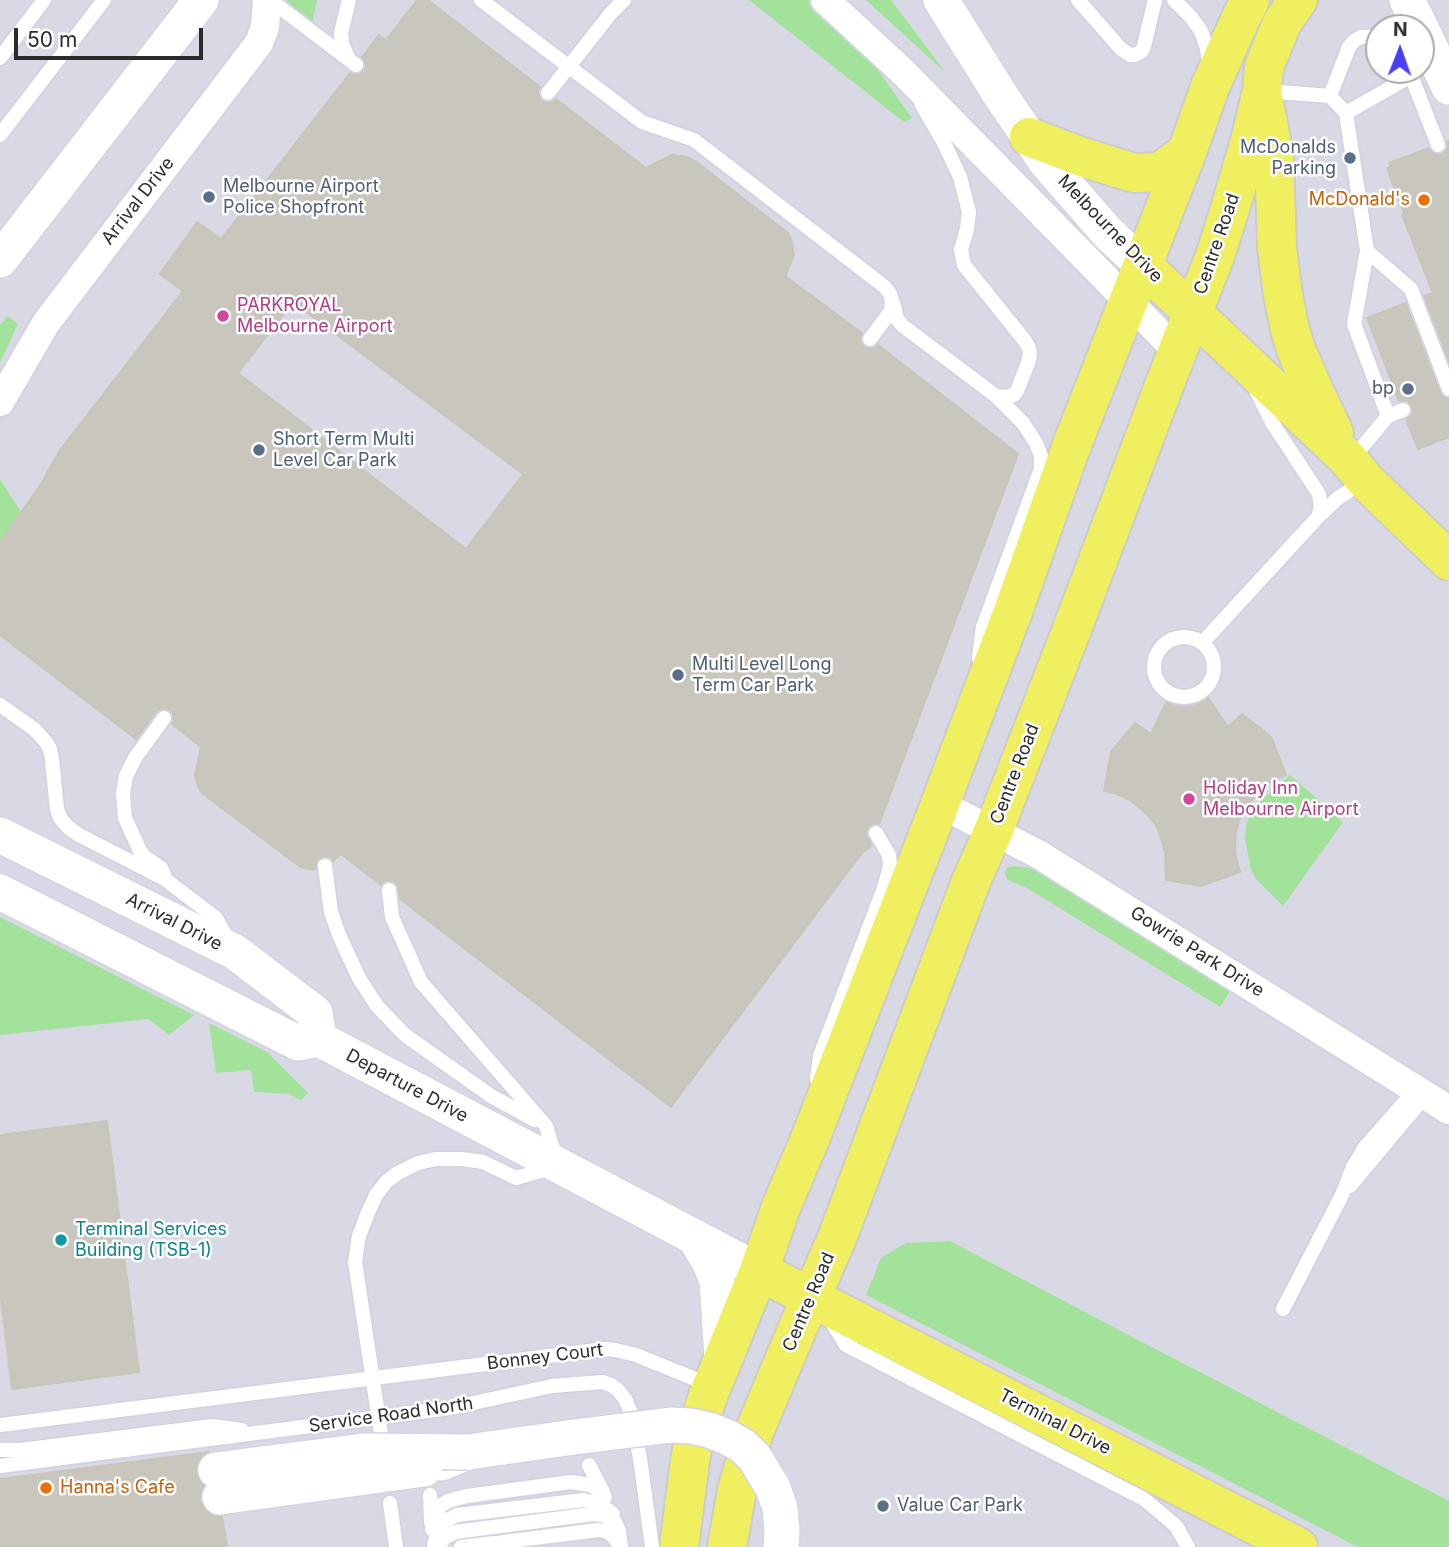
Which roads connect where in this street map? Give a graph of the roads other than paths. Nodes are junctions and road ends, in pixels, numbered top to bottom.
1 (44, 0) edge
2 (104, 0) edge
3 (201, 0) edge
4 (269, 0) edge
5 (349, 0) edge
6 (481, 0) edge
7 (624, 0) edge
8 (825, 0) edge
9 (941, 0) edge
10 (1078, 0) edge
11 (1174, 0) edge
12 (1250, 0) edge
13 (1265, 0) edge
14 (1298, 0) edge
15 (1153, 1) edge
16 (612, 6) edge
17 (1365, 37) edge
18 (1449, 43) edge
19 (1435, 55) edge
20 (0, 58) edge
21 (1435, 58) edge
22 (569, 67) junction
23 (902, 71) junction
24 (1263, 79) junction
25 (1394, 84) edge
26 (1419, 84) edge
27 (1210, 87) junction
28 (1449, 87) edge
29 (548, 93) dead end
30 (1330, 96) junction
31 (1346, 113) junction
32 (0, 135) edge
33 (1029, 137) junction
34 (1438, 145) dead end
35 (1187, 152) junction
36 (1367, 251) junction
37 (0, 260) edge
38 (1143, 266) junction
39 (892, 301) junction
40 (1129, 301) junction
41 (1193, 313) junction
42 (870, 339) dead end
43 (1178, 352) junction
44 (1239, 355) junction
45 (1445, 393) edge
46 (996, 396) junction
47 (0, 402) edge
48 (1403, 410) dead end
49 (1388, 416) junction
50 (1354, 466) junction
51 (1318, 517) junction
52 (1449, 561) edge
53 (1203, 642) junction
54 (0, 705) edge
55 (164, 718) dead end
56 (968, 728) junction
57 (940, 804) junction
58 (993, 832) junction
59 (876, 833) dead end
60 (0, 835) edge
61 (325, 866) dead end
62 (166, 880) junction
63 (388, 890) dead end
64 (0, 891) edge
65 (235, 952) junction
66 (319, 1039) junction
67 (1430, 1098) edge
68 (546, 1126) junction
69 (810, 1139) junction
70 (558, 1166) junction
71 (695, 1238) junction
72 (759, 1271) junction
73 (815, 1300) junction
74 (1283, 1309) dead end
75 (717, 1372) junction
76 (372, 1379) junction
77 (379, 1418) junction
78 (0, 1425) edge
79 (265, 1433) junction
80 (381, 1434) dead end
81 (0, 1450) edge
82 (589, 1465) dead end
83 (0, 1466) edge
84 (218, 1483) dead end
85 (430, 1495) dead end
86 (605, 1497) junction
87 (390, 1503) dead end
88 (615, 1520) junction
89 (432, 1529) junction
90 (503, 1542) junction
91 (436, 1546) edge
92 (396, 1547) edge
93 (461, 1547) edge
94 (486, 1547) edge
95 (621, 1547) edge
96 (652, 1547) edge
97 (679, 1547) edge
98 (727, 1547) edge
99 (781, 1547) edge
100 (1188, 1547) edge
101 (1298, 1547) edge

1 - 20 lane
2 - 32 lane
3 - 37 street
4 - 5 lane
4 - 47 street, Arrival Drive
6 - 22 lane
7 - 16 lane
8 - 23 street, Melbourne Drive
9 - 33 street, Melbourne Drive
10 - 15 lane
11 - 27 lane
12 - 27 main road
13 - 24 main road
14 - 24 main road, Centre Road
16 - 22 lane
17 - 30 lane
18 - 19 lane
21 - 28 street, bridge
22 - 29 lane
22 - 39 lane
23 - 40 street, Melbourne Drive
23 - 46 lane
24 - 30 lane
24 - 41 main road, Centre Road
24 - 50 main road, Melbourne Drive
25 - 31 lane
26 - 34 lane
27 - 35 main road
30 - 31 lane
31 - 36 lane
33 - 35 main road
33 - 38 street, Melbourne Drive
35 - 38 main road
36 - 45 lane
36 - 49 lane
38 - 40 main road
38 - 41 main road, Melbourne Drive
39 - 42 lane
39 - 46 lane
40 - 43 street, Melbourne Drive
40 - 56 main road
41 - 43 main road, Centre Road
41 - 44 main road, Melbourne Drive
43 - 58 main road, Centre Road
44 - 50 main road, Melbourne Drive
44 - 51 lane
46 - 56 lane
48 - 49 lane
49 - 50 lane
50 - 51 lane
50 - 52 main road, Melbourne Drive
51 - 53 lane
53 - 53 lane
54 - 62 lane
55 - 62 lane
56 - 57 main road
57 - 58 street, Gowrie Park Drive
57 - 69 main road
58 - 67 street, Gowrie Park Drive
58 - 73 main road, Centre Road
59 - 69 lane
60 - 65 street, Arrival Drive
61 - 68 lane
62 - 65 lane
63 - 68 lane
64 - 66 street, Departure Drive
65 - 66 street, Arrival Drive
66 - 70 street, Departure Drive
67 - 74 lane
68 - 70 lane
69 - 72 main road
70 - 71 street, Departure Drive
70 - 76 lane
71 - 72 street, Departure Drive
71 - 75 street
72 - 73 main road, Departure Drive
72 - 75 main road
73 - 98 main road, Centre Road
73 - 100 lane
73 - 101 main road, Terminal Drive
75 - 76 lane, Bonney Court
75 - 97 main road
76 - 77 lane
76 - 78 lane
77 - 79 lane, Service Road North
77 - 80 lane
77 - 96 lane, Service Road North
79 - 81 lane
79 - 83 lane, Service Road North
82 - 86 lane
84 - 99 street, bridge
85 - 89 lane
86 - 88 lane
86 - 89 lane
87 - 92 lane
88 - 91 lane
88 - 95 lane
89 - 91 lane
90 - 93 lane
90 - 94 lane
90 - 95 lane

